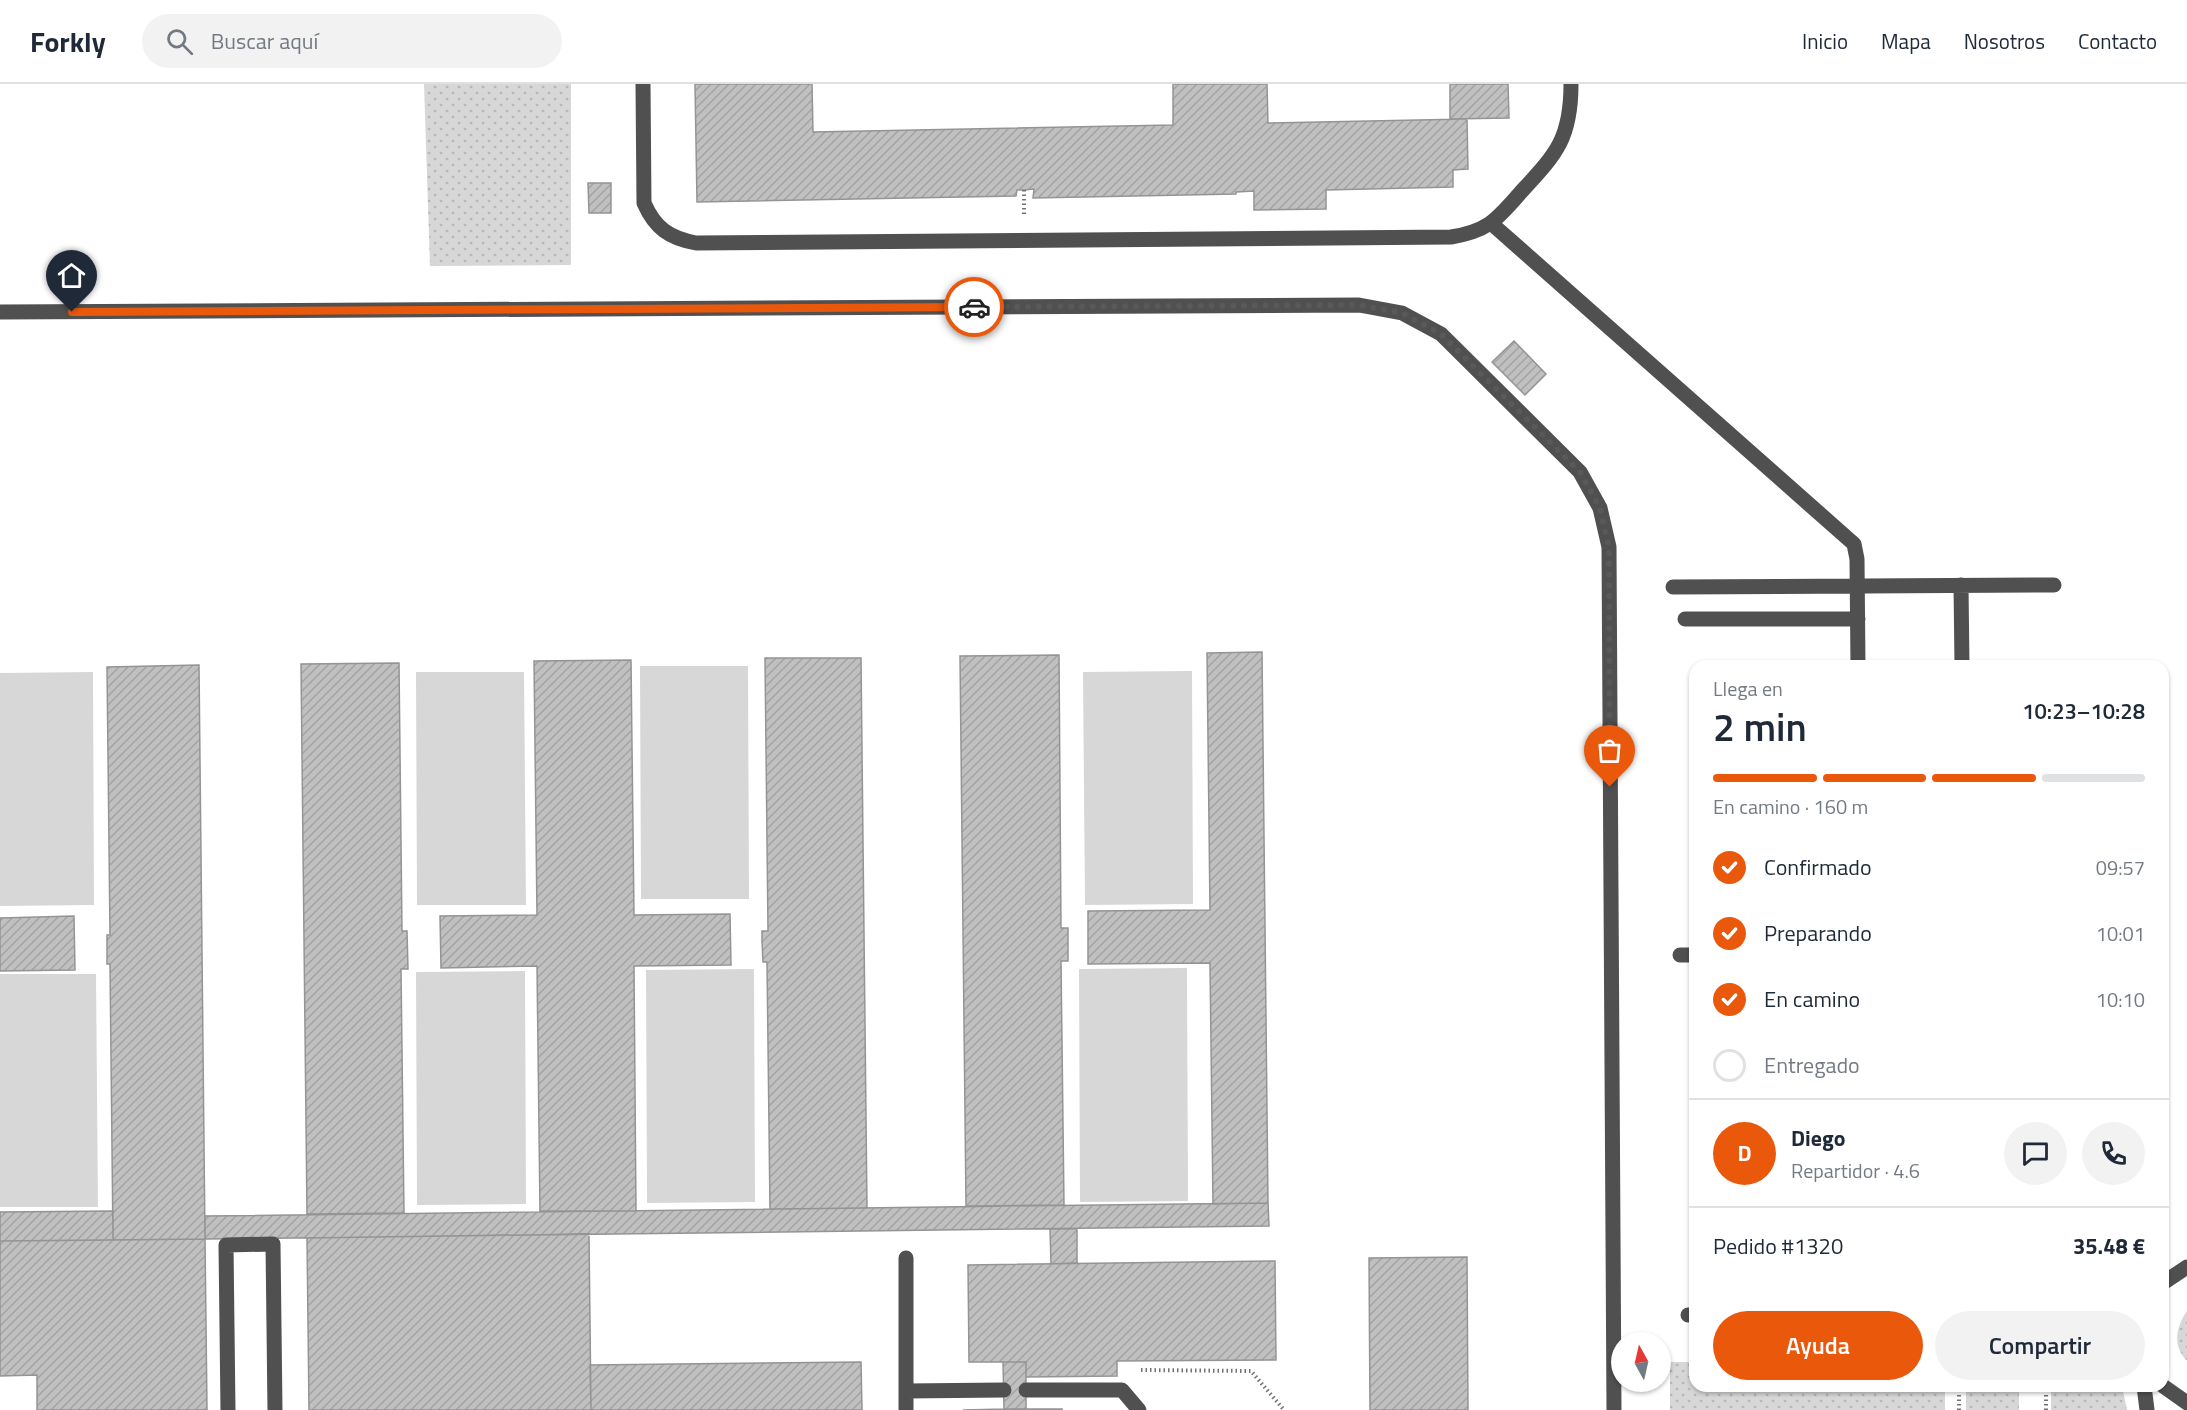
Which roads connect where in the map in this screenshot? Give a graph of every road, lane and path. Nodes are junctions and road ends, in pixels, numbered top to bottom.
1 (643, 84) edge
2 (1571, 84) edge
3 (1492, 224) junction
4 (0, 312) edge
5 (1961, 585) junction
6 (2054, 585) dead end
7 (1858, 586) junction
8 (1674, 587) dead end
9 (1685, 619) dead end
10 (1858, 619) junction
11 (1858, 660) edge
12 (1962, 660) edge
13 (906, 1258) dead end
14 (2187, 1267) edge
15 (2169, 1279) edge
16 (1139, 1370) dead end
17 (1004, 1390) dead end
18 (1026, 1390) dead end
19 (2169, 1390) edge
20 (906, 1391) junction
21 (1959, 1392) edge
22 (2046, 1392) edge
23 (2145, 1392) edge
24 (2187, 1402) edge
25 (228, 1410) edge
26 (275, 1410) edge
27 (906, 1410) edge
28 (1139, 1410) edge
29 (1284, 1410) edge
30 (1614, 1410) edge
31 (1959, 1410) edge
32 (2046, 1410) edge
33 (2147, 1410) edge

1 - 3 street
2 - 3 street
3 - 7 street
4 - 30 street
5 - 6 street
5 - 7 street
5 - 12 street
7 - 8 street
7 - 10 street
9 - 10 street
10 - 11 street
13 - 20 street
14 - 15 street
16 - 29 path
17 - 20 street
18 - 28 street
19 - 24 street
20 - 27 street
21 - 31 path
22 - 32 path
23 - 33 street
25 - 26 street

